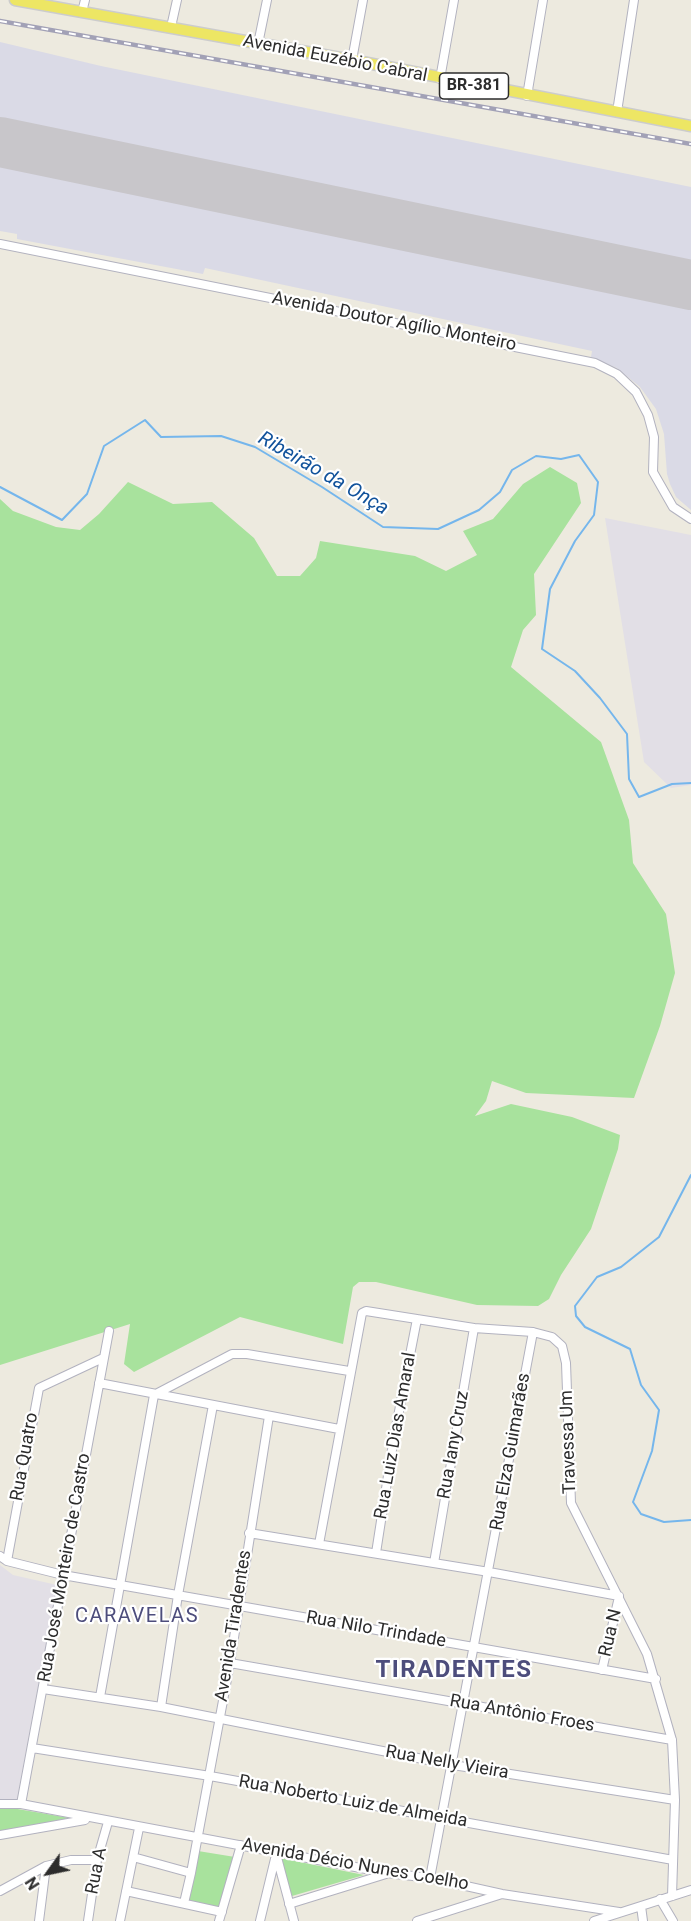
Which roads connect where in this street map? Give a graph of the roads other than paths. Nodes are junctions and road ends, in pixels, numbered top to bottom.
1 (15, 0) edge
2 (84, 0) edge
3 (177, 0) edge
4 (267, 0) edge
5 (363, 0) edge
6 (454, 0) edge
7 (543, 0) edge
8 (634, 0) edge
9 (82, 12) junction
10 (171, 27) junction
11 (258, 44) junction
12 (352, 60) junction
13 (440, 79) junction
14 (527, 96) junction
15 (617, 112) junction
16 (691, 126) edge
17 (0, 244) edge
18 (691, 519) edge
19 (417, 1319) junction
20 (474, 1328) junction
21 (109, 1331) dead end
22 (533, 1332) junction
23 (103, 1358) junction
24 (349, 1371) junction
25 (99, 1383) junction
26 (154, 1395) junction
27 (213, 1405) junction
28 (269, 1416) junction
29 (339, 1429) junction
30 (249, 1533) junction
31 (319, 1544) junction
32 (376, 1553) junction
33 (3, 1558) edge
34 (434, 1563) junction
35 (489, 1572) junction
36 (63, 1575) junction
37 (122, 1586) junction
38 (178, 1595) junction
39 (619, 1596) junction
40 (238, 1606) junction
41 (474, 1648) junction
42 (230, 1663) junction
43 (602, 1670) junction
44 (656, 1679) junction
45 (43, 1689) junction
46 (100, 1697) junction
47 (464, 1704) junction
48 (162, 1707) junction
49 (220, 1720) junction
50 (672, 1740) junction
51 (32, 1748) junction
52 (453, 1765) junction
53 (210, 1776) junction
54 (675, 1800) junction
55 (0, 1804) edge
56 (21, 1804) junction
57 (443, 1818) junction
58 (91, 1819) junction
59 (108, 1822) junction
60 (139, 1828) junction
61 (0, 1835) edge
62 (200, 1837) junction
63 (241, 1845) junction
64 (276, 1853) junction
65 (133, 1857) junction
66 (98, 1860) junction
67 (673, 1860) junction
68 (46, 1866) junction
69 (191, 1873) junction
70 (387, 1873) junction
71 (430, 1878) junction
72 (691, 1890) edge
73 (0, 1891) edge
74 (126, 1891) junction
75 (502, 1894) junction
76 (672, 1896) junction
77 (660, 1899) junction
78 (184, 1903) junction
79 (289, 1904) junction
80 (641, 1906) junction
81 (222, 1911) junction
82 (619, 1912) junction
83 (39, 1921) edge
84 (88, 1921) edge
85 (120, 1921) edge
86 (219, 1921) edge
87 (260, 1921) edge
88 (294, 1921) edge
89 (417, 1921) edge
90 (594, 1921) edge
91 (643, 1921) edge
92 (673, 1921) edge

1 - 9 main road, Avenida Euzébio Cabral / BR-381
2 - 9 street
3 - 10 street
4 - 11 street
5 - 12 street
6 - 13 street
7 - 14 street
8 - 15 street
9 - 10 main road, Avenida Euzébio Cabral / BR-381
10 - 11 main road, Avenida Euzébio Cabral / BR-381
11 - 12 main road, Avenida Euzébio Cabral / BR-381
12 - 13 main road, Avenida Euzébio Cabral / BR-381
13 - 14 main road, Avenida Euzébio Cabral / BR-381
14 - 15 main road, Avenida Euzébio Cabral / BR-381
15 - 16 main road, Avenida Euzébio Cabral / BR-381
17 - 18 street, Avenida Doutor Agílio Monteiro
19 - 20 street
19 - 24 street
19 - 32 street, Rua Luiz Dias Amaral
20 - 22 street
20 - 34 street, Rua Iany Cruz
21 - 23 street, Rua José Monteiro de Castro
22 - 35 street, Rua Elza Guimarães
22 - 39 street, Travessa Um
23 - 25 street, Rua José Monteiro de Castro
23 - 33 street, Rua Quatro
24 - 26 street
24 - 29 street
25 - 26 street
25 - 36 street, Rua José Monteiro de Castro
26 - 27 street
26 - 37 street
27 - 28 street
27 - 38 street
28 - 29 street
28 - 30 street, Avenida Tiradentes
29 - 31 street
30 - 31 street
30 - 40 street, Avenida Tiradentes
31 - 32 street
32 - 34 street
33 - 36 street, Rua Nilo Trindade
34 - 35 street
35 - 39 street
35 - 41 street, Rua Elza Guimarães
36 - 37 street, Rua Nilo Trindade
36 - 45 street, Rua José Monteiro de Castro
37 - 38 street, Rua Nilo Trindade
37 - 46 street
38 - 40 street, Rua Nilo Trindade
38 - 48 street
39 - 43 street, Rua N
39 - 44 street, Travessa Um
40 - 41 street, Rua Nilo Trindade
40 - 42 street, Avenida Tiradentes
41 - 43 street, Rua Nilo Trindade
41 - 47 street, Rua Elza Guimarães
42 - 47 street, Rua Antônio Froes
42 - 49 street, Avenida Tiradentes
43 - 44 street, Rua Nilo Trindade
44 - 50 street, Travessa Um
45 - 46 street, Rua Nelly Vieira
45 - 51 street, Rua José Monteiro de Castro
46 - 48 street, Rua Nelly Vieira
47 - 50 street, Rua Antônio Froes
47 - 52 street, Rua Elza Guimarães
48 - 49 street, Rua Nelly Vieira
49 - 52 street, Rua Nelly Vieira
49 - 53 street, Avenida Tiradentes
50 - 54 street, Travessa Um
51 - 53 street, Rua Noberto Luiz de Almeida
51 - 56 street, Rua José Monteiro de Castro
52 - 54 street, Rua Nelly Vieira
52 - 57 street, Rua Elza Guimarães
53 - 57 street, Rua Noberto Luiz de Almeida
53 - 62 street, Avenida Tiradentes
54 - 67 street, Travessa Um
55 - 56 street, Avenida Décio Nunes Coelho
56 - 58 street, Avenida Décio Nunes Coelho
57 - 67 street, Rua Noberto Luiz de Almeida
57 - 71 street, Rua Elza Guimarães
58 - 59 street, Avenida Décio Nunes Coelho
58 - 61 street
59 - 60 street, Avenida Décio Nunes Coelho
59 - 66 street, Rua A
60 - 62 street, Avenida Décio Nunes Coelho
60 - 65 street
62 - 63 street, Avenida Décio Nunes Coelho
62 - 69 street, Avenida Tiradentes
63 - 64 street, Avenida Décio Nunes Coelho
63 - 81 street
64 - 70 street, Avenida Décio Nunes Coelho
64 - 79 street
64 - 87 street
65 - 69 street
65 - 74 street
66 - 68 street
66 - 84 street, Rua A
67 - 76 street, Travessa Um
68 - 73 street
68 - 83 street
69 - 78 street, Avenida Tiradentes
70 - 71 street, Avenida Décio Nunes Coelho
70 - 79 street
71 - 75 street, Avenida Décio Nunes Coelho
72 - 76 street
74 - 78 street
74 - 85 street
75 - 82 street, Avenida Décio Nunes Coelho
75 - 89 street
76 - 77 street
77 - 80 street
77 - 92 street
78 - 81 street
79 - 88 street
80 - 82 street
80 - 91 street
81 - 86 street
82 - 90 street

